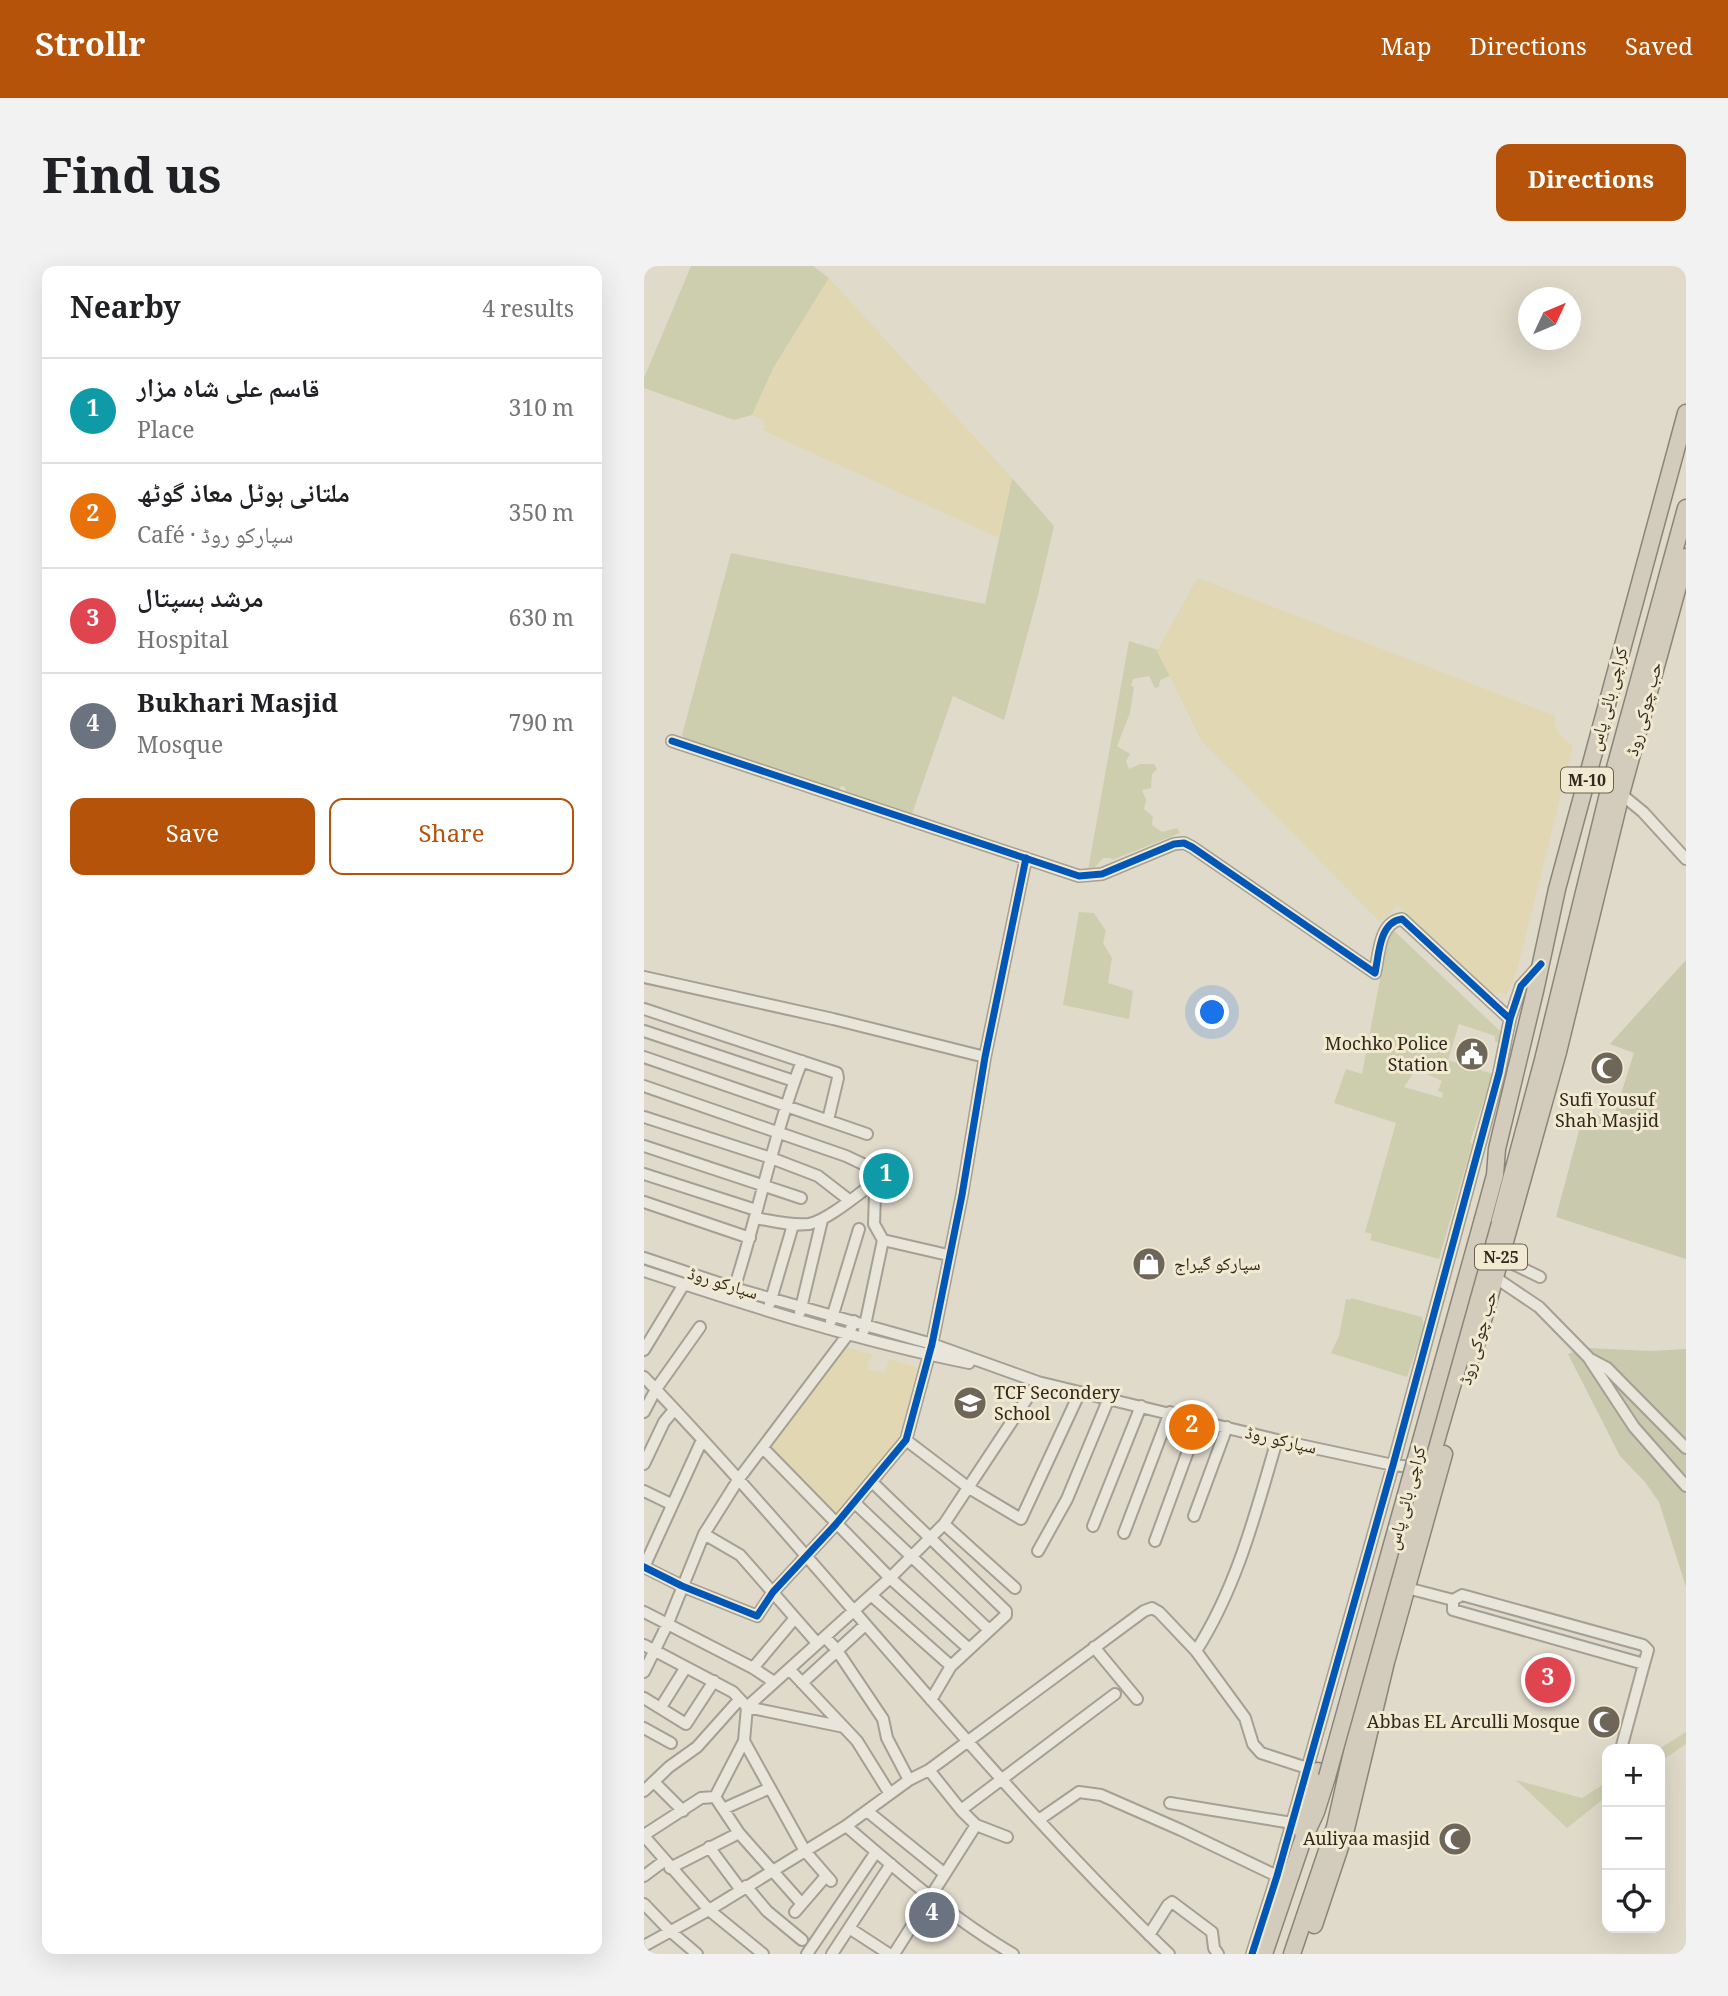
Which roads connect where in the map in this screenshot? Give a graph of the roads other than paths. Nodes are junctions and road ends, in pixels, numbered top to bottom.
1 (1686, 413) edge
2 (1686, 508) edge
3 (1686, 556) edge
4 (672, 741) dead end
5 (1620, 794) junction
6 (1026, 858) junction
7 (1686, 859) edge
8 (1541, 964) junction
9 (644, 977) edge
10 (644, 1009) edge
11 (1510, 1020) junction
12 (644, 1031) edge
13 (644, 1057) edge
14 (985, 1057) junction
15 (802, 1060) junction
16 (794, 1081) junction
17 (644, 1086) edge
18 (785, 1107) junction
19 (644, 1117) edge
20 (828, 1121) junction
21 (778, 1132) junction
22 (867, 1134) dead end
23 (644, 1146) edge
24 (771, 1158) junction
25 (644, 1174) edge
26 (878, 1179) junction
27 (765, 1186) junction
28 (801, 1198) dead end
29 (849, 1200) junction
30 (644, 1202) edge
31 (755, 1214) junction
32 (822, 1220) junction
33 (793, 1225) junction
34 (859, 1230) dead end
35 (750, 1238) junction
36 (883, 1240) junction
37 (948, 1255) junction
38 (644, 1258) edge
39 (1501, 1258) junction
40 (644, 1270) edge
41 (1540, 1277) dead end
42 (1496, 1279) junction
43 (684, 1284) junction
44 (732, 1294) junction
45 (770, 1304) junction
46 (802, 1307) junction
47 (833, 1315) junction
48 (799, 1318) junction
49 (859, 1323) junction
50 (700, 1326) dead end
51 (830, 1327) junction
52 (849, 1333) junction
53 (862, 1336) junction
54 (931, 1349) junction
55 (644, 1350) edge
56 (1588, 1357) junction
57 (644, 1377) edge
58 (1038, 1382) junction
59 (656, 1389) junction
60 (1080, 1392) junction
61 (1109, 1398) junction
62 (1141, 1406) junction
63 (674, 1410) junction
64 (644, 1412) edge
65 (1170, 1412) junction
66 (1199, 1421) junction
67 (1227, 1427) junction
68 (702, 1440) junction
69 (906, 1440) junction
70 (1277, 1440) junction
71 (763, 1448) junction
72 (1686, 1448) edge
73 (644, 1464) edge
74 (1393, 1465) junction
75 (1434, 1470) junction
76 (738, 1480) junction
77 (872, 1482) junction
78 (1686, 1486) edge
79 (969, 1488) junction
80 (644, 1491) edge
81 (855, 1503) junction
82 (671, 1504) junction
83 (1194, 1516) dead end
84 (836, 1524) junction
85 (944, 1524) junction
86 (1093, 1526) dead end
87 (1124, 1533) dead end
88 (704, 1534) junction
89 (931, 1538) junction
90 (1155, 1541) dead end
91 (1038, 1550) dead end
92 (805, 1557) junction
93 (912, 1558) junction
94 (644, 1567) edge
95 (890, 1578) junction
96 (682, 1586) junction
97 (1015, 1588) dead end
98 (1407, 1588) junction
99 (773, 1592) junction
100 (871, 1595) junction
101 (1453, 1600) junction
102 (853, 1611) junction
103 (644, 1612) edge
104 (795, 1618) junction
105 (668, 1623) junction
106 (865, 1625) junction
107 (989, 1630) junction
108 (821, 1640) junction
109 (1094, 1647) junction
110 (649, 1648) edge
111 (968, 1648) junction
112 (836, 1649) junction
113 (1196, 1651) junction
114 (1644, 1664) junction
115 (951, 1666) junction
116 (686, 1667) junction
117 (753, 1668) junction
118 (789, 1669) junction
119 (644, 1672) edge
120 (715, 1681) junction
121 (774, 1682) junction
122 (802, 1683) junction
123 (1115, 1694) dead end
124 (644, 1698) edge
125 (1137, 1699) dead end
126 (932, 1700) junction
127 (743, 1704) junction
128 (661, 1707) junction
129 (844, 1727) junction
130 (644, 1728) edge
131 (744, 1741) junction
132 (966, 1741) junction
133 (671, 1743) dead end
134 (1622, 1744) edge
135 (929, 1770) junction
136 (1317, 1772) junction
137 (909, 1780) junction
138 (1002, 1780) junction
139 (654, 1782) junction
140 (770, 1788) junction
141 (644, 1791) edge
142 (890, 1794) junction
143 (715, 1797) junction
144 (1170, 1803) dead end
145 (723, 1809) junction
146 (961, 1810) junction
147 (683, 1811) junction
148 (867, 1811) junction
149 (1040, 1819) junction
150 (1292, 1823) junction
151 (976, 1825) junction
152 (846, 1826) junction
153 (739, 1833) junction
154 (644, 1835) edge
155 (1007, 1837) dead end
156 (709, 1847) junction
157 (805, 1851) junction
158 (876, 1852) junction
159 (667, 1864) junction
160 (891, 1864) junction
161 (771, 1871) junction
162 (945, 1874) junction
163 (644, 1876) edge
164 (1277, 1876) junction
165 (743, 1888) junction
166 (930, 1895) junction
167 (644, 1903) edge
168 (709, 1910) junction
169 (849, 1928) junction
170 (670, 1931) junction
171 (1149, 1935) junction
172 (802, 1940) dead end
173 (644, 1946) edge
174 (697, 1954) edge
175 (763, 1954) edge
176 (807, 1954) edge
177 (832, 1954) edge
178 (892, 1954) edge
179 (1013, 1954) edge
180 (1170, 1954) edge
181 (1218, 1954) edge
182 (1252, 1954) edge
183 (1265, 1954) edge
184 (1292, 1954) edge
185 (1303, 1954) edge

1 - 8 highway, کراچی بائی پاس / M-10
2 - 75 highway
3 - 5 highway, حب چوکی روڈ / N-25
4 - 6 street
5 - 7 street
5 - 39 highway, حب چوکی روڈ / N-25
6 - 11 street
6 - 14 street
8 - 11 street
8 - 136 highway, کراچی بائی پاس / M-10
9 - 14 street
10 - 15 street
11 - 74 street
12 - 16 street
13 - 18 street
14 - 37 street
15 - 16 street
15 - 20 street
16 - 18 street
17 - 21 street
18 - 20 street
18 - 21 street
19 - 24 street
20 - 22 street
21 - 24 street
21 - 26 street
23 - 27 street
24 - 27 street
24 - 29 street
25 - 31 street
26 - 29 street
26 - 36 street
27 - 28 street
27 - 31 street
29 - 32 street
30 - 35 street
31 - 33 street
31 - 35 street
32 - 33 street
32 - 46 street
33 - 45 street
34 - 47 street
35 - 44 street
36 - 37 street
36 - 49 street
37 - 54 street
38 - 44 street, سپارکو روڈ
39 - 41 street
39 - 42 highway, حب چوکی روڈ / N-25
40 - 43 street, سپارکو روڈ
42 - 56 street
42 - 75 highway, حب چوکی روڈ / N-25
43 - 44 street, سپارکو روڈ
43 - 55 street
44 - 45 street, سپارکو روڈ
45 - 46 street, سپارکو روڈ
45 - 48 street, سپارکو روڈ
46 - 47 street, سپارکو روڈ
46 - 48 street
47 - 49 street, سپارکو روڈ
47 - 51 street
48 - 51 street, سپارکو روڈ
49 - 52 street
49 - 53 street
49 - 54 street, سپارکو روڈ
50 - 59 street
51 - 52 street, سپارکو روڈ
52 - 53 street, سپارکو روڈ
52 - 71 street
53 - 54 street, سپارکو روڈ
54 - 58 street, سپارکو روڈ
54 - 69 street
56 - 72 street
56 - 78 street
57 - 59 street
58 - 60 street, سپارکو روڈ
58 - 79 street
59 - 63 street
59 - 64 street
60 - 61 street, سپارکو روڈ
60 - 79 street
61 - 62 street, سپارکو روڈ
61 - 91 street
62 - 65 street, سپارکو روڈ
62 - 86 street
63 - 68 street
63 - 73 street
65 - 66 street, سپارکو روڈ
65 - 87 street
66 - 67 street, سپارکو روڈ
66 - 90 street
67 - 70 street, سپارکو روڈ
67 - 83 street
68 - 76 street
68 - 82 street
69 - 77 street
69 - 79 street
70 - 74 street, سپارکو روڈ
70 - 113 street
71 - 76 street
71 - 84 street
74 - 75 street, سپارکو روڈ
74 - 136 street
75 - 98 highway, حب چوکی روڈ / N-25
75 - 184 highway
76 - 88 street
76 - 92 street
77 - 81 street
77 - 89 street
79 - 85 street
80 - 82 street
81 - 84 street
81 - 93 street
82 - 94 street
84 - 92 street
84 - 95 street
85 - 89 street
85 - 97 street
88 - 96 street
88 - 99 street
89 - 93 street
89 - 107 street
92 - 99 street
92 - 102 street
93 - 95 street
93 - 107 street
94 - 96 street
95 - 100 street
95 - 111 street
96 - 99 street
96 - 105 street
98 - 101 street
98 - 185 highway, حب چوکی روڈ / N-25
99 - 104 street
100 - 102 street
100 - 115 street
101 - 114 street
101 - 114 street
102 - 106 street
102 - 108 street
103 - 105 street
104 - 108 street
104 - 117 street
105 - 110 street
105 - 117 street
106 - 112 street
106 - 126 street
107 - 111 street
108 - 112 street
108 - 118 street
109 - 113 street
109 - 125 street
109 - 132 street
110 - 116 street
110 - 119 street
111 - 115 street
112 - 122 street
112 - 137 street
113 - 136 street
114 - 134 street
115 - 126 street
116 - 120 street
116 - 128 street
117 - 121 street
118 - 121 street
118 - 122 street
120 - 127 street
120 - 128 street
121 - 127 street
122 - 129 street
123 - 138 street
124 - 128 street
126 - 132 street
127 - 129 street
127 - 131 street
127 - 139 street
129 - 142 street
130 - 133 street
131 - 140 street
131 - 143 street
132 - 135 street
132 - 138 street
135 - 137 street
135 - 146 street
136 - 150 street
136 - 183 highway, کراچی بائی پاس / M-10
137 - 142 street
138 - 146 street
138 - 149 street
139 - 141 street
139 - 147 street
140 - 145 street
140 - 157 street
142 - 148 street
143 - 145 street
143 - 147 street
144 - 150 street
145 - 153 street
146 - 151 street
147 - 154 street
148 - 152 street
148 - 162 street
149 - 164 street
149 - 171 street
150 - 164 street
151 - 155 street
151 - 162 street
152 - 157 street
152 - 158 street
153 - 156 street
153 - 161 street
154 - 159 street
156 - 159 street
156 - 165 street
157 - 161 street
157 - 161 street
158 - 160 street
158 - 176 street
159 - 163 street
159 - 168 street
160 - 166 street
160 - 169 street
161 - 165 street
162 - 166 street
164 - 182 street
165 - 168 street
165 - 172 street
166 - 178 street
166 - 179 street
167 - 170 street
168 - 170 street
168 - 175 street
169 - 177 street
169 - 178 street
170 - 173 street
170 - 174 street
171 - 180 street
171 - 181 street

